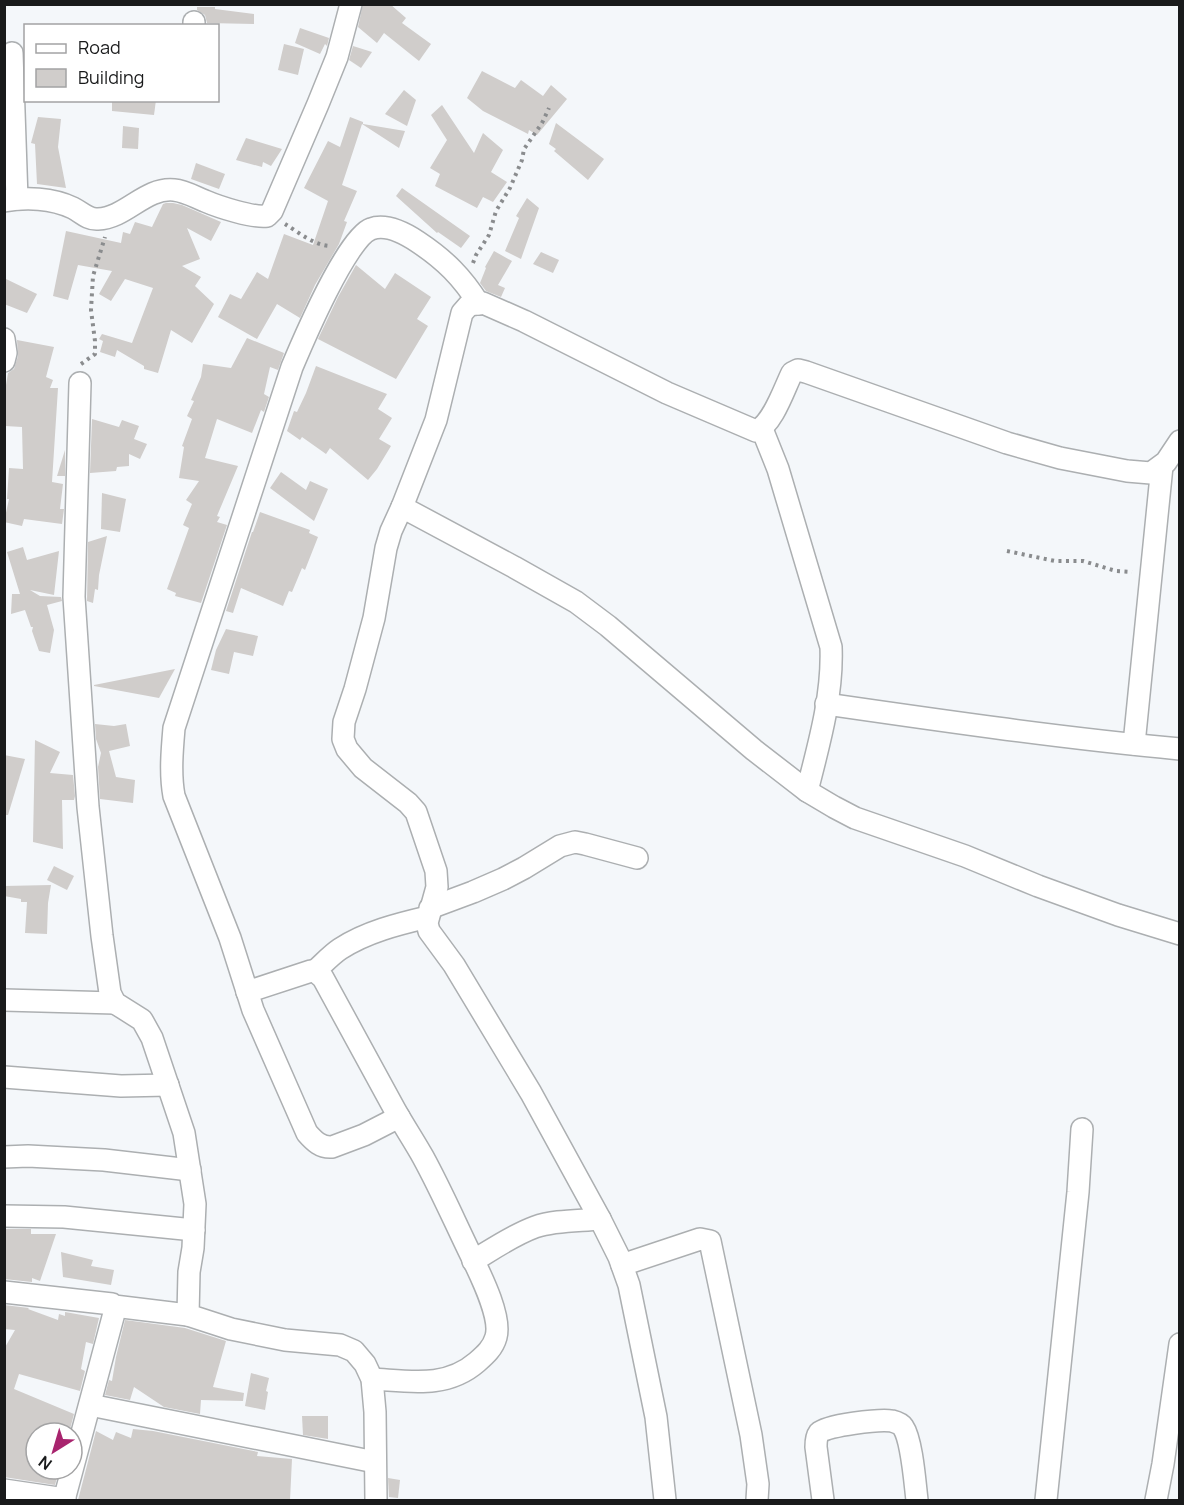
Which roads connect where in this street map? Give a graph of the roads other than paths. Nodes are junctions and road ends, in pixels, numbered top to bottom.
1 (351, 4) edge
2 (14, 54) edge
3 (11, 200) edge
4 (480, 304) junction
5 (4, 339) edge
6 (4, 361) edge
7 (80, 383) road end
8 (762, 429) junction
9 (1179, 441) edge
10 (1162, 466) junction
11 (402, 507) junction
12 (826, 704) junction
13 (1134, 744) junction
14 (1179, 749) edge
15 (807, 791) junction
16 (637, 858) dead end
17 (429, 912) junction
18 (1179, 934) edge
19 (315, 971) junction
20 (247, 992) junction
21 (4, 1000) edge
22 (115, 1003) junction
23 (4, 1077) edge
24 (168, 1085) junction
25 (399, 1118) junction
26 (1082, 1129) dead end
27 (4, 1157) edge
28 (190, 1170) junction
29 (4, 1216) edge
30 (600, 1219) junction
31 (194, 1230) junction
32 (473, 1261) junction
33 (622, 1265) junction
34 (4, 1292) edge
35 (114, 1306) junction
36 (188, 1315) junction
37 (1179, 1344) edge
38 (372, 1379) junction
39 (90, 1405) junction
40 (375, 1462) junction
41 (4, 1490) edge
42 (64, 1500) edge
43 (376, 1500) edge
44 (665, 1500) edge
45 (757, 1500) edge
46 (823, 1500) edge
47 (917, 1500) edge
48 (1046, 1500) edge
49 (1156, 1500) edge

1 - 3 street
2 - 3 street
4 - 8 street
4 - 11 street
4 - 20 street
5 - 6 street
7 - 22 street
8 - 10 street
8 - 12 street
9 - 10 street
10 - 13 street
11 - 15 street
11 - 17 street
12 - 13 street
12 - 15 street
13 - 14 street
15 - 18 street
16 - 17 street
17 - 19 street
17 - 30 street
19 - 20 street
19 - 25 street
20 - 25 street
21 - 22 street
22 - 24 street
23 - 24 street
24 - 28 street
25 - 32 street
26 - 48 street
27 - 28 street
28 - 31 street
29 - 31 street
30 - 32 street
30 - 33 street
31 - 36 street
32 - 38 street
33 - 44 street
33 - 45 street
34 - 35 street
35 - 36 street
35 - 39 street
36 - 38 street
37 - 49 street
38 - 40 street
39 - 40 street
39 - 42 street
40 - 43 street
41 - 42 street
46 - 47 street

